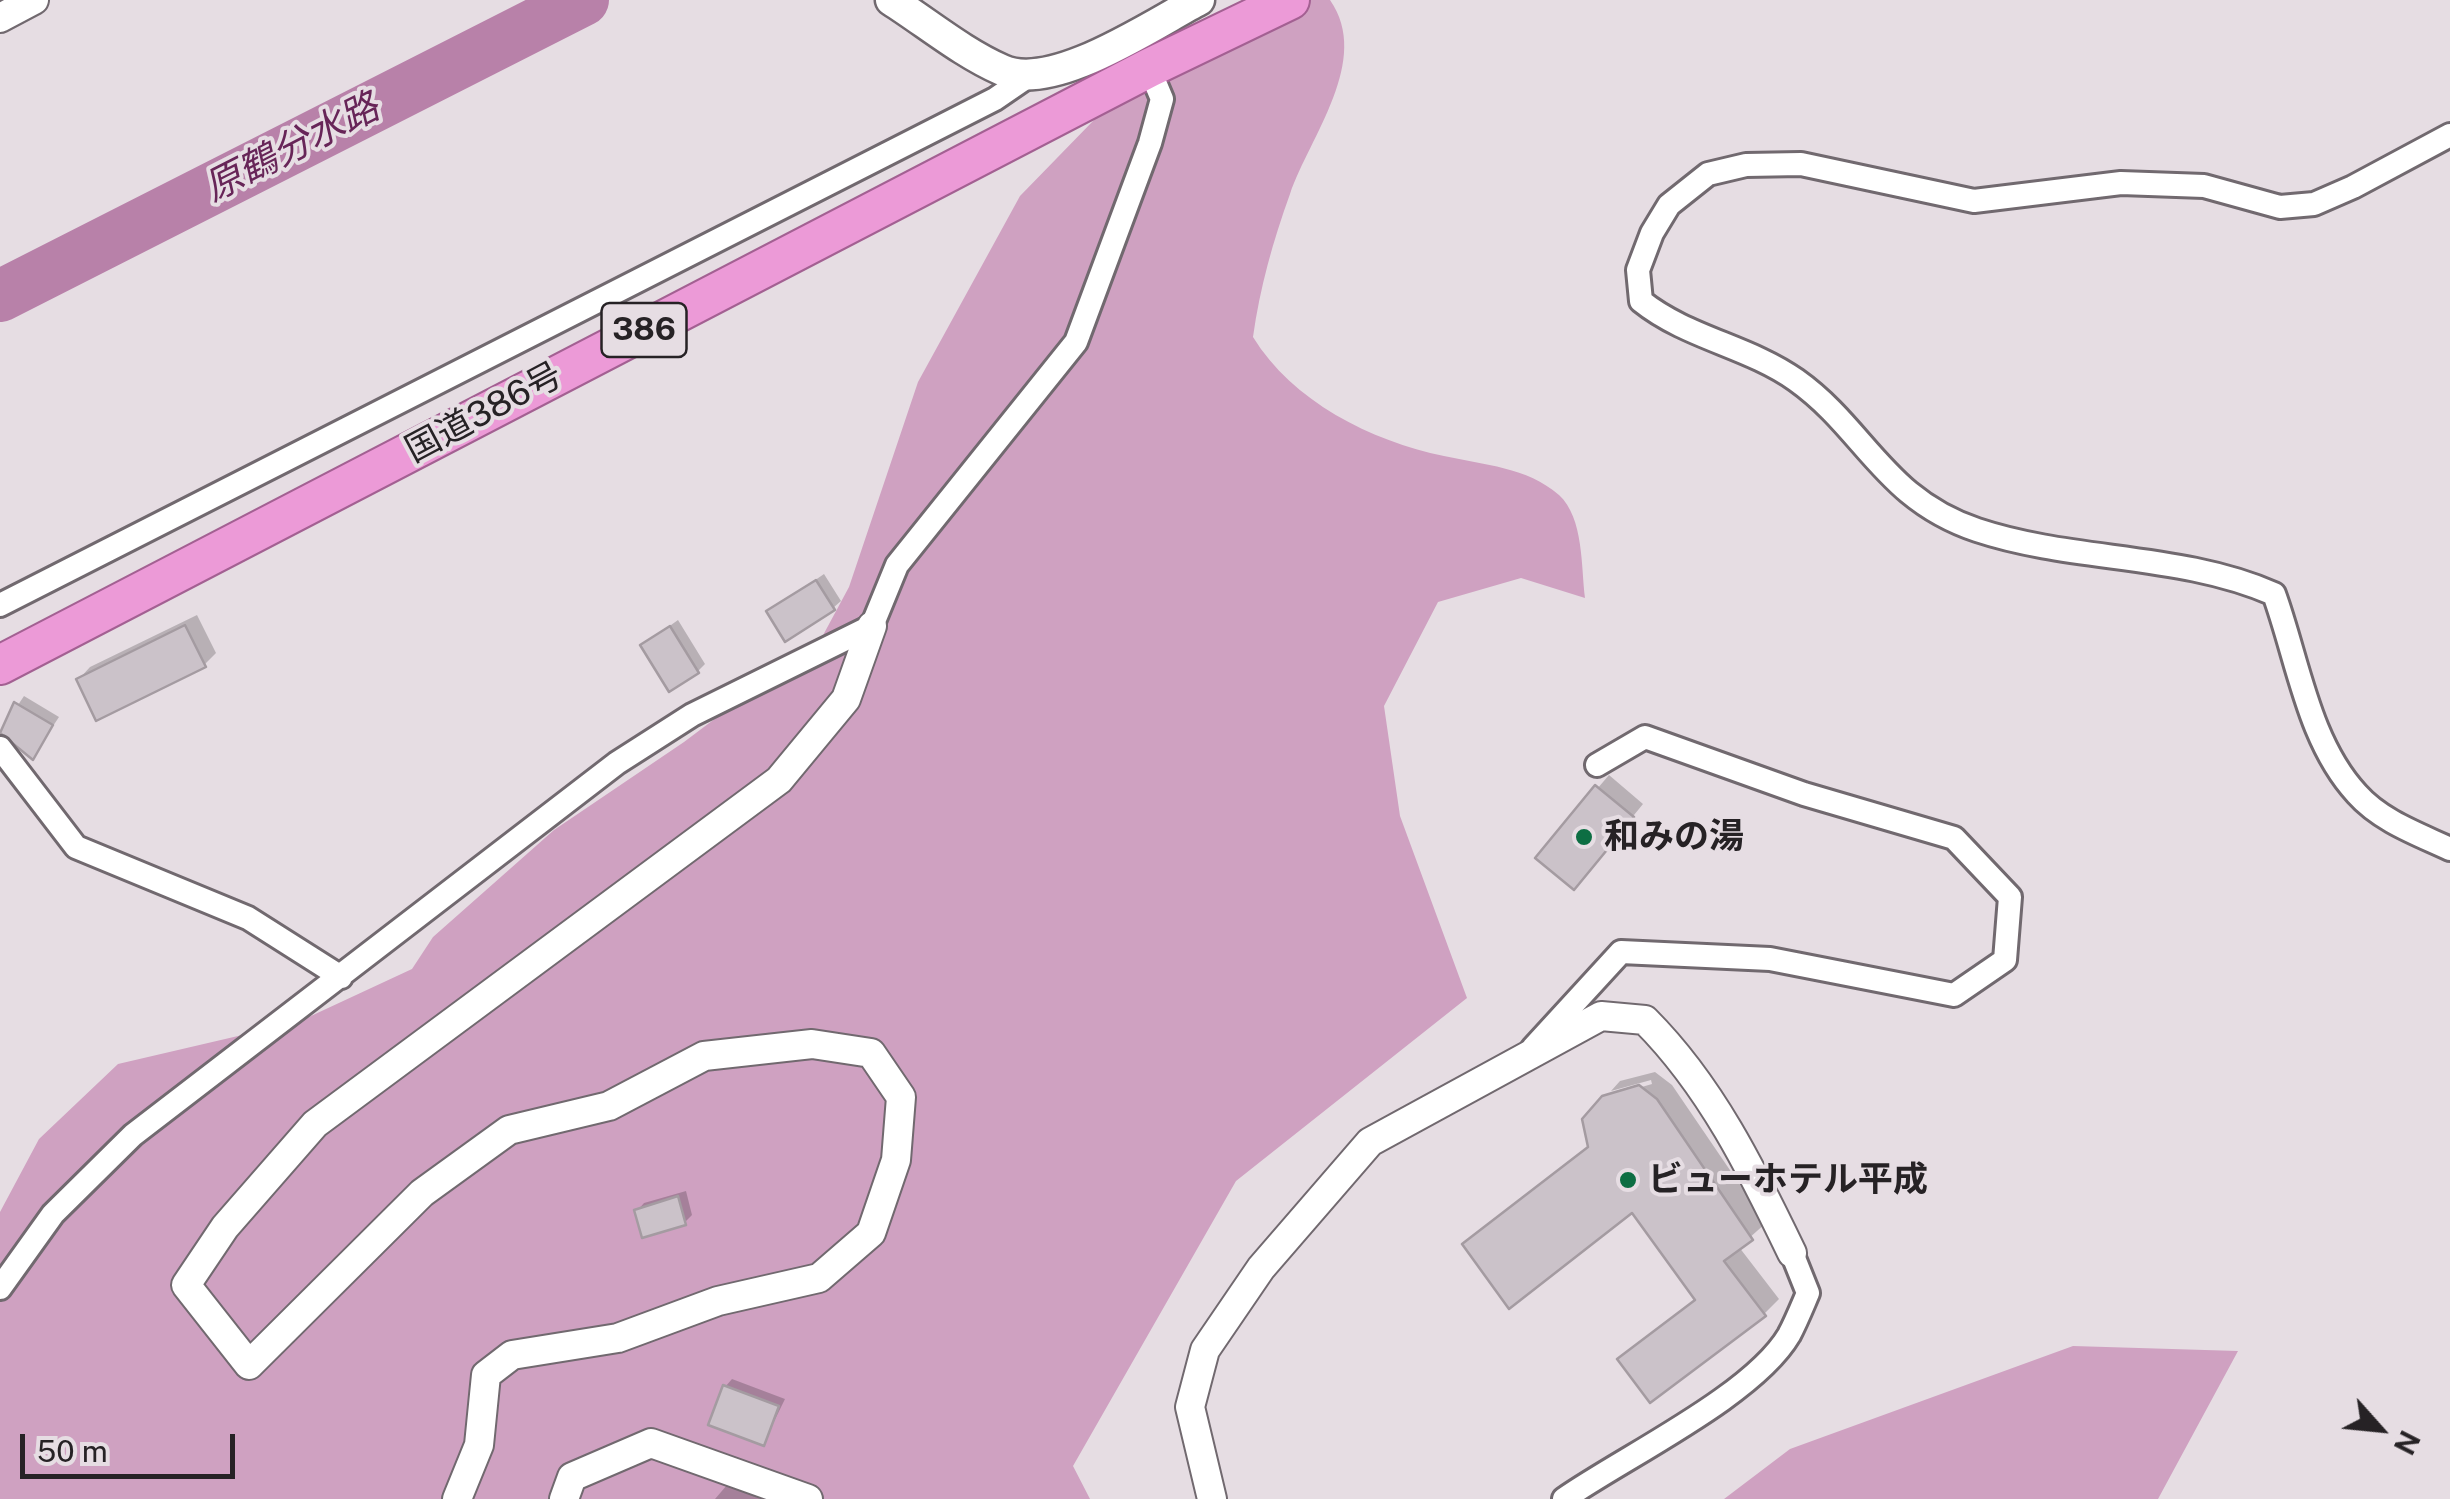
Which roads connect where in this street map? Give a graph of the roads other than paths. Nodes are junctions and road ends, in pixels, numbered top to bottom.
1 (34, 0) edge
2 (891, 0) edge
3 (1199, 0) edge
4 (1290, 0) edge
5 (0, 18) edge
6 (1149, 68) junction
7 (1015, 72) junction
8 (2450, 135) edge
9 (0, 604) edge
10 (872, 626) junction
11 (0, 664) edge
12 (0, 748) edge
13 (1597, 765) dead end
14 (2450, 849) edge
15 (340, 976) junction
16 (1524, 1058) junction
17 (1792, 1253) joint
18 (0, 1288) edge
19 (458, 1499) edge
20 (564, 1499) edge
21 (808, 1499) edge
22 (1212, 1499) edge
23 (1564, 1499) edge

1 - 5 street
2 - 7 main road
3 - 7 main road
4 - 6 highway, 国道386号 / 386
6 - 10 street
6 - 11 highway, 国道386号 / 386
7 - 9 street
8 - 14 street
10 - 15 street
10 - 19 street
12 - 15 street
13 - 16 street
15 - 18 street
16 - 17 street
16 - 22 street
17 - 23 street
20 - 21 street

